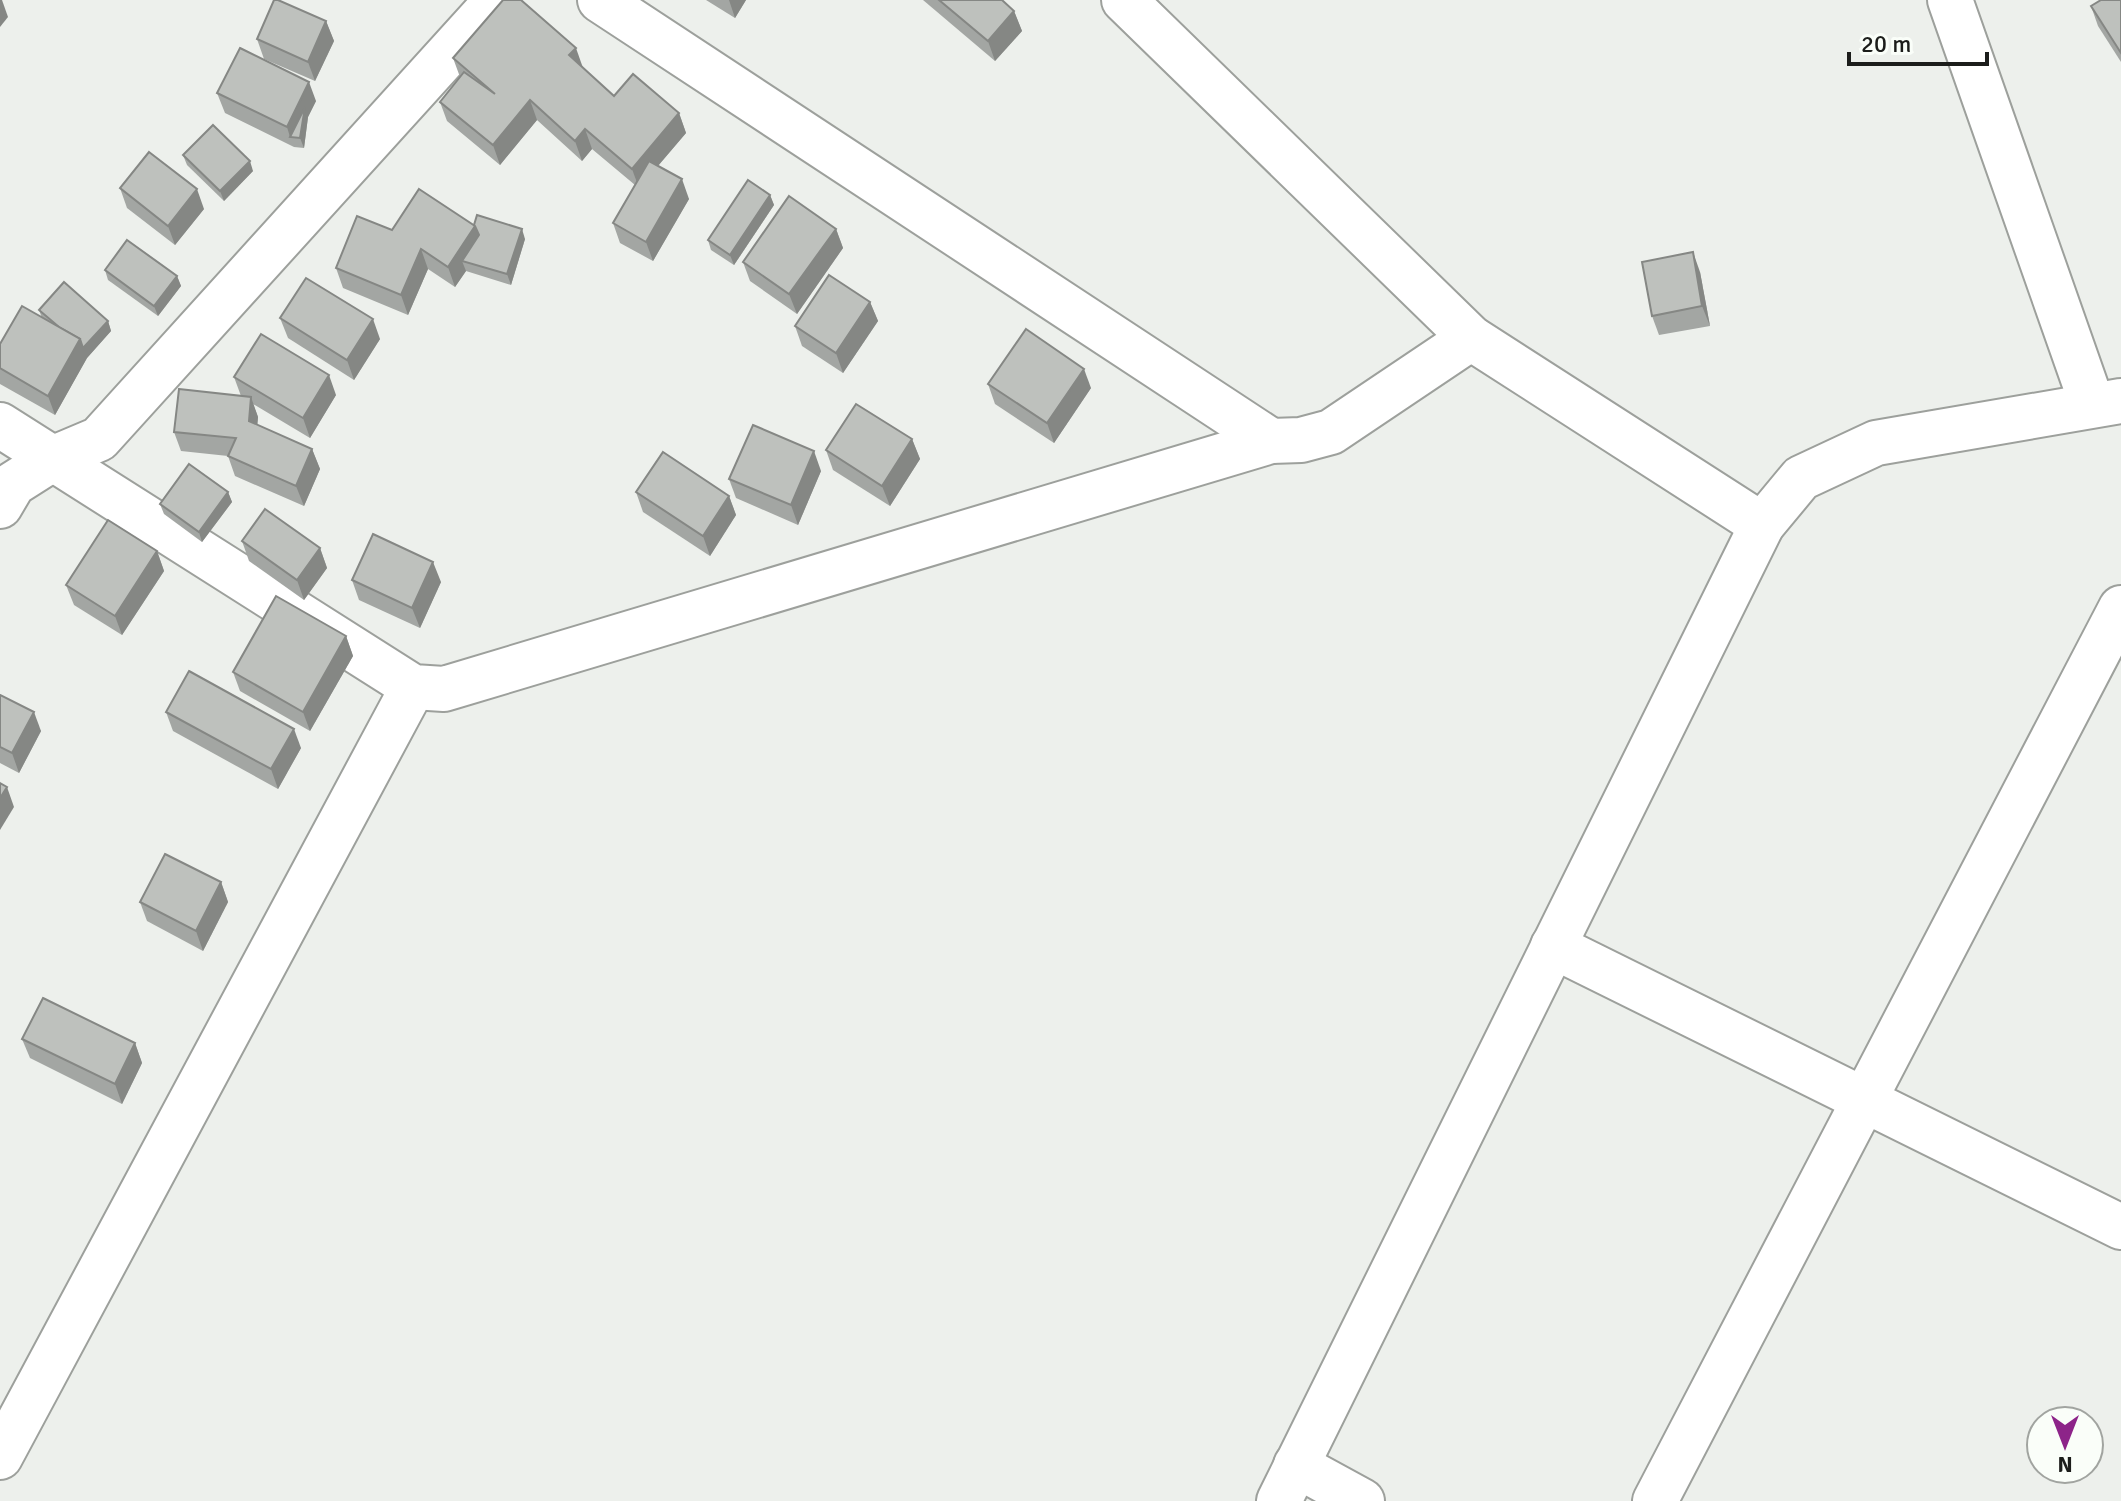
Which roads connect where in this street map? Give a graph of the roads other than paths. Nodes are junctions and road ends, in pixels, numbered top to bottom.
1 (497, 0) edge
2 (600, 0) edge
3 (1124, 0) edge
4 (1950, 0) edge
5 (1471, 338) junction
6 (2107, 402) edge
7 (0, 425) edge
8 (1271, 441) junction
9 (54, 458) junction
10 (0, 506) edge
11 (1762, 525) junction
12 (2121, 608) edge
13 (413, 687) junction
14 (1553, 946) junction
15 (1864, 1100) junction
16 (2121, 1227) edge
17 (0, 1457) edge
18 (1288, 1483) edge
19 (1362, 1501) edge
20 (1655, 1501) edge

1 - 9 street
2 - 8 street
3 - 5 street
4 - 6 street
5 - 8 street
5 - 11 street
6 - 11 street
7 - 9 street
8 - 13 street
9 - 10 street
9 - 13 street
11 - 14 street
12 - 15 street
13 - 17 street
14 - 15 street
14 - 18 street
15 - 16 street
15 - 20 street
18 - 19 street

